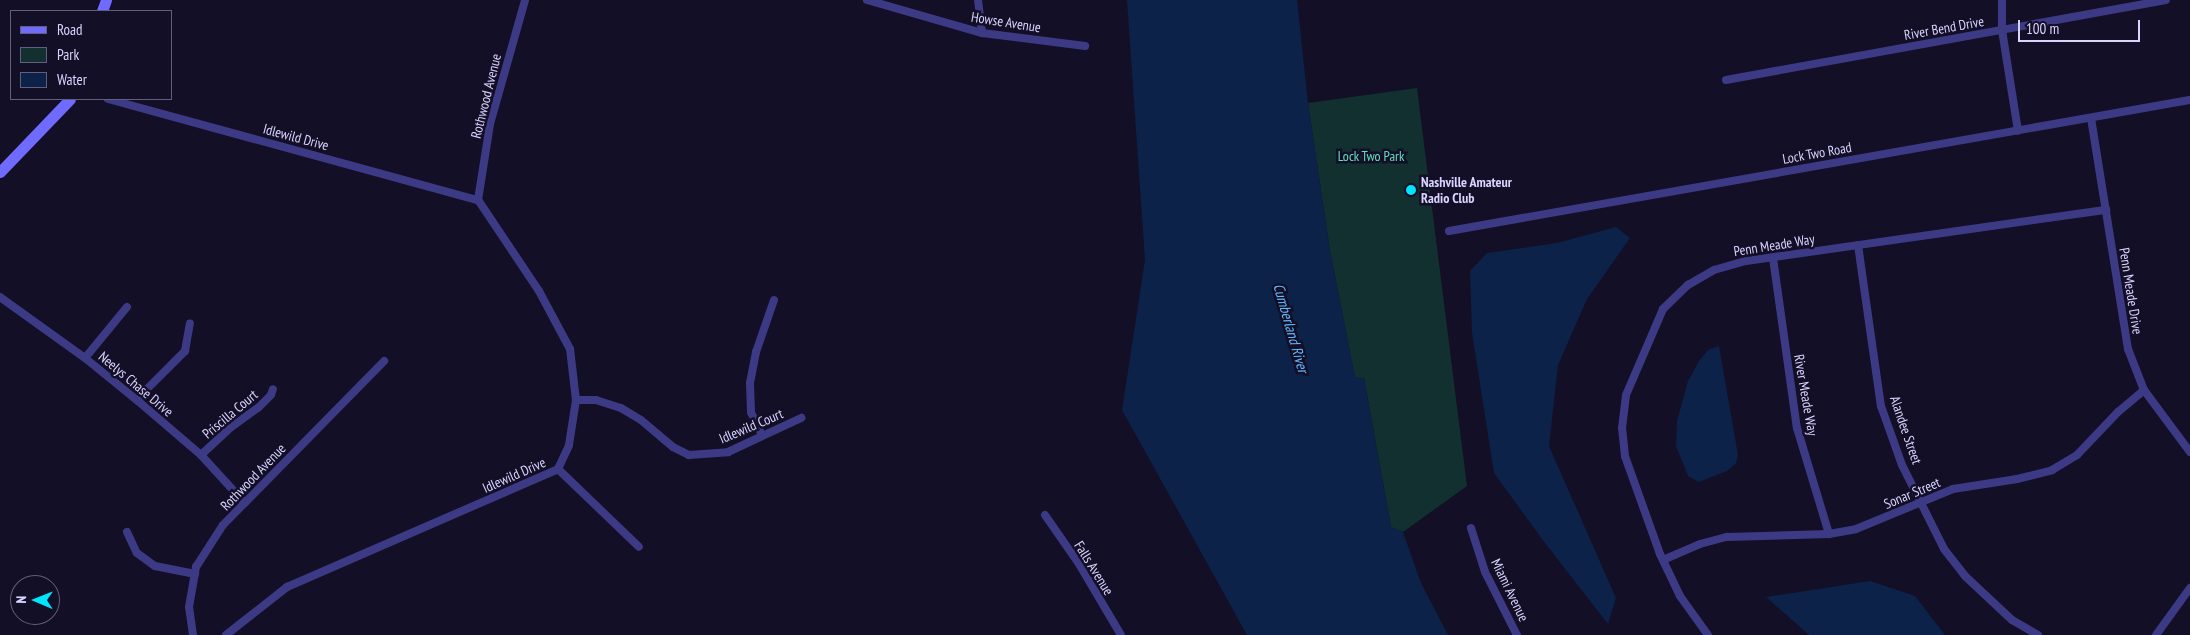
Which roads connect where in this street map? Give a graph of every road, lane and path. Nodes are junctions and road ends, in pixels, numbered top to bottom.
1 (525, 0) edge
2 (867, 0) edge
3 (978, 0) edge
4 (2002, 0) edge
5 (2166, 0) edge
6 (2002, 30) junction
7 (982, 33) junction
8 (1085, 46) dead end
9 (1726, 80) dead end
10 (69, 100) edge
11 (112, 100) edge
12 (2190, 100) edge
13 (2090, 118) junction
14 (2018, 131) junction
15 (0, 172) edge
16 (478, 200) junction
17 (2106, 210) junction
18 (1449, 231) dead end
19 (1858, 245) junction
20 (1773, 258) junction
21 (0, 297) edge
22 (774, 300) dead end
23 (127, 307) dead end
24 (190, 323) dead end
25 (85, 358) junction
26 (384, 361) dead end
27 (273, 389) dead end
28 (2144, 390) junction
29 (576, 400) junction
30 (138, 401) junction
31 (801, 418) dead end
32 (762, 435) junction
33 (2190, 452) edge
34 (201, 455) junction
35 (558, 469) junction
36 (1922, 502) junction
37 (245, 503) junction
38 (1045, 515) dead end
39 (1471, 528) dead end
40 (127, 532) dead end
41 (1829, 534) junction
42 (639, 547) dead end
43 (1663, 560) junction
44 (195, 574) junction
45 (2190, 588) edge
46 (193, 635) edge
47 (226, 635) edge
48 (1121, 635) edge
49 (1517, 635) edge
50 (1708, 635) edge
51 (2038, 635) edge
52 (2156, 635) edge

1 - 16 street, Rothwood Avenue
2 - 7 street, Howse Avenue
3 - 7 street
4 - 6 street
5 - 6 street, River Bend Drive
6 - 9 street, River Bend Drive
6 - 14 street
7 - 8 street, Howse Avenue
10 - 15 main road
11 - 16 street, Idlewild Drive
12 - 13 street, Lock Two Road
13 - 14 street, Lock Two Road
13 - 17 street, Penn Meade Drive
14 - 18 street, Lock Two Road
16 - 29 street, Idlewild Drive
17 - 19 street, Penn Meade Way
17 - 28 street, Penn Meade Drive
19 - 20 street, Penn Meade Way
19 - 36 street, Alandee Street
20 - 41 street, River Meade Way
20 - 43 street, Penn Meade Way
21 - 25 street, Neelys Chase Drive
22 - 32 street
23 - 25 street
24 - 30 street
25 - 30 street, Neelys Chase Drive
26 - 37 street, Rothwood Avenue
27 - 34 street, Priscilla Court
28 - 33 street, Penn Meade Drive
28 - 36 street, Sonar Street
29 - 32 street, Idlewild Court
29 - 35 street, Idlewild Drive
30 - 34 street, Neelys Chase Drive
31 - 32 street, Idlewild Court
34 - 37 street, Neelys Chase Drive
35 - 42 street
35 - 47 street, Idlewild Drive
36 - 41 street, Sonar Street
36 - 51 street, Alandee Street
37 - 44 street, Rothwood Avenue
38 - 48 street, Falls Avenue
39 - 49 street, Miami Avenue
40 - 44 street
41 - 43 street, Sonar Street
43 - 50 street, Penn Meade Way
44 - 46 street, Rothwood Avenue
45 - 52 street

